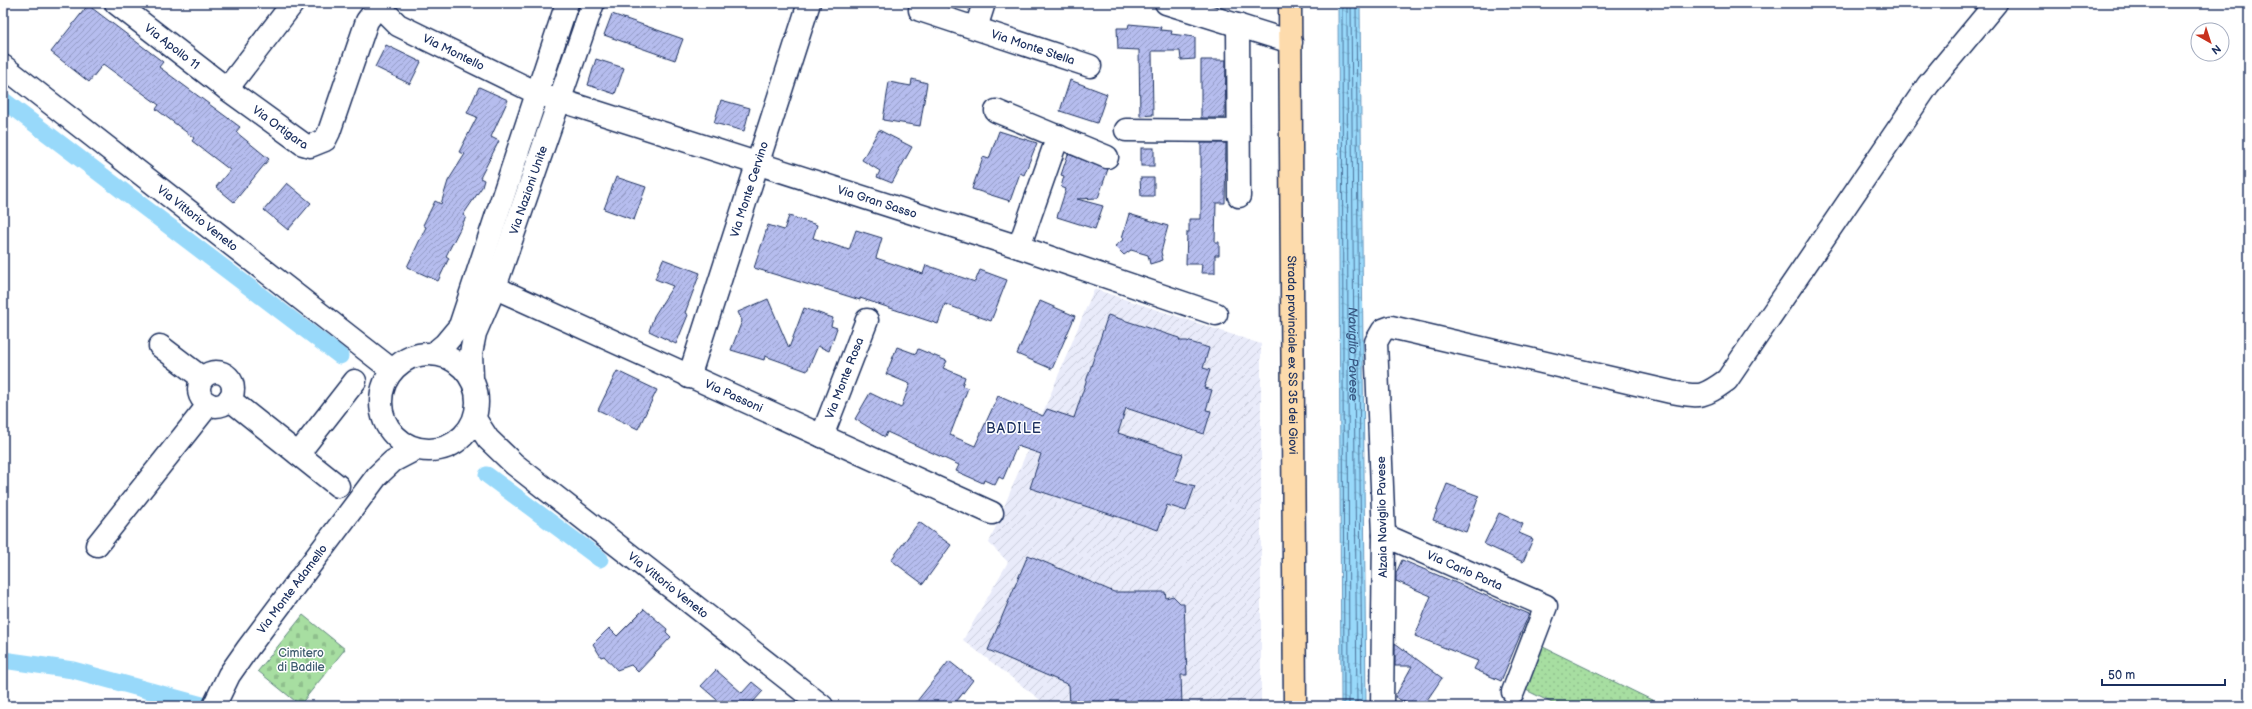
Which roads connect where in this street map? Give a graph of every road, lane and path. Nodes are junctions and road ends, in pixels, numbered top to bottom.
1 (116, 3) edge
2 (293, 3) edge
3 (567, 3) edge
4 (593, 3) edge
5 (809, 3) edge
6 (984, 3) edge
7 (1166, 3) edge
8 (1290, 3) edge
9 (1996, 3) edge
10 (378, 6) edge
11 (920, 10) dead end
12 (1238, 25) junction
13 (976, 28) junction
14 (1291, 42) junction
15 (3, 66) edge
16 (1090, 66) dead end
17 (227, 89) junction
18 (537, 93) junction
19 (560, 100) junction
20 (996, 111) dead end
21 (1126, 130) dead end
22 (1238, 131) junction
23 (1058, 136) junction
24 (1107, 157) dead end
25 (759, 163) junction
26 (1239, 196) dead end
27 (1019, 247) junction
28 (485, 282) junction
29 (1216, 314) dead end
30 (867, 320) dead end
31 (160, 346) dead end
32 (433, 354) junction
33 (392, 370) junction
34 (690, 377) junction
35 (202, 378) junction
36 (472, 378) junction
37 (355, 381) dead end
38 (229, 400) junction
39 (209, 404) junction
40 (474, 419) junction
41 (389, 430) junction
42 (822, 436) junction
43 (457, 442) junction
44 (416, 449) junction
45 (298, 454) junction
46 (514, 464) junction
47 (377, 476) junction
48 (338, 486) dead end
49 (992, 513) dead end
50 (1384, 535) junction
51 (97, 545) dead end
52 (1513, 692) dead end
53 (1386, 703) edge
54 (214, 706) edge
55 (822, 706) edge
56 (1295, 706) edge

1 - 17 street, Via Apollo 11
2 - 17 street
3 - 18 street, Via Nazioni Unite
4 - 19 street, Via Nazioni Unite
5 - 25 street, Via Monte Cervino
6 - 13 street, Via Monte Stella
7 - 12 street
8 - 14 main road, Strada provinciale ex SS 35 dei Giovi
9 - 50 street, Alzaia Naviglio Pavese
10 - 17 street, Via Ortigara
10 - 18 street, Via Montello
11 - 13 street, Via Monte Stella
12 - 14 street
12 - 22 street
13 - 16 street, Via Monte Stella
14 - 56 main road, Strada provinciale ex SS 35 dei Giovi
15 - 33 street, Via Vittorio Veneto
18 - 19 street, Via Gran Sasso
18 - 28 street, Via Nazioni Unite
19 - 25 street, Via Gran Sasso
19 - 28 street, Via Nazioni Unite
20 - 23 street
21 - 22 street
22 - 26 street
23 - 24 street
23 - 27 street
25 - 27 street, Via Gran Sasso
25 - 34 street, Via Monte Cervino
27 - 29 street, Via Gran Sasso
28 - 32 street, Via Nazioni Unite
28 - 34 street, Via Passoni
28 - 36 street, Via Nazioni Unite
30 - 42 street, Via Monte Rosa
31 - 35 street
32 - 33 street
32 - 36 street
33 - 41 street
34 - 42 street, Via Passoni
35 - 38 street
35 - 39 street
36 - 40 street
37 - 45 street
38 - 39 street
38 - 45 street
39 - 51 street
40 - 43 street
40 - 46 street, Via Vittorio Veneto
41 - 44 street
41 - 47 street, Via Monte Adamello
42 - 49 street, Via Passoni
43 - 44 street
43 - 46 street, Via Vittorio Veneto
44 - 47 street, Via Monte Adamello
45 - 48 street
46 - 55 street, Via Vittorio Veneto
47 - 54 street, Via Monte Adamello
50 - 52 street, Via Carlo Porta
50 - 53 street, Alzaia Naviglio Pavese

